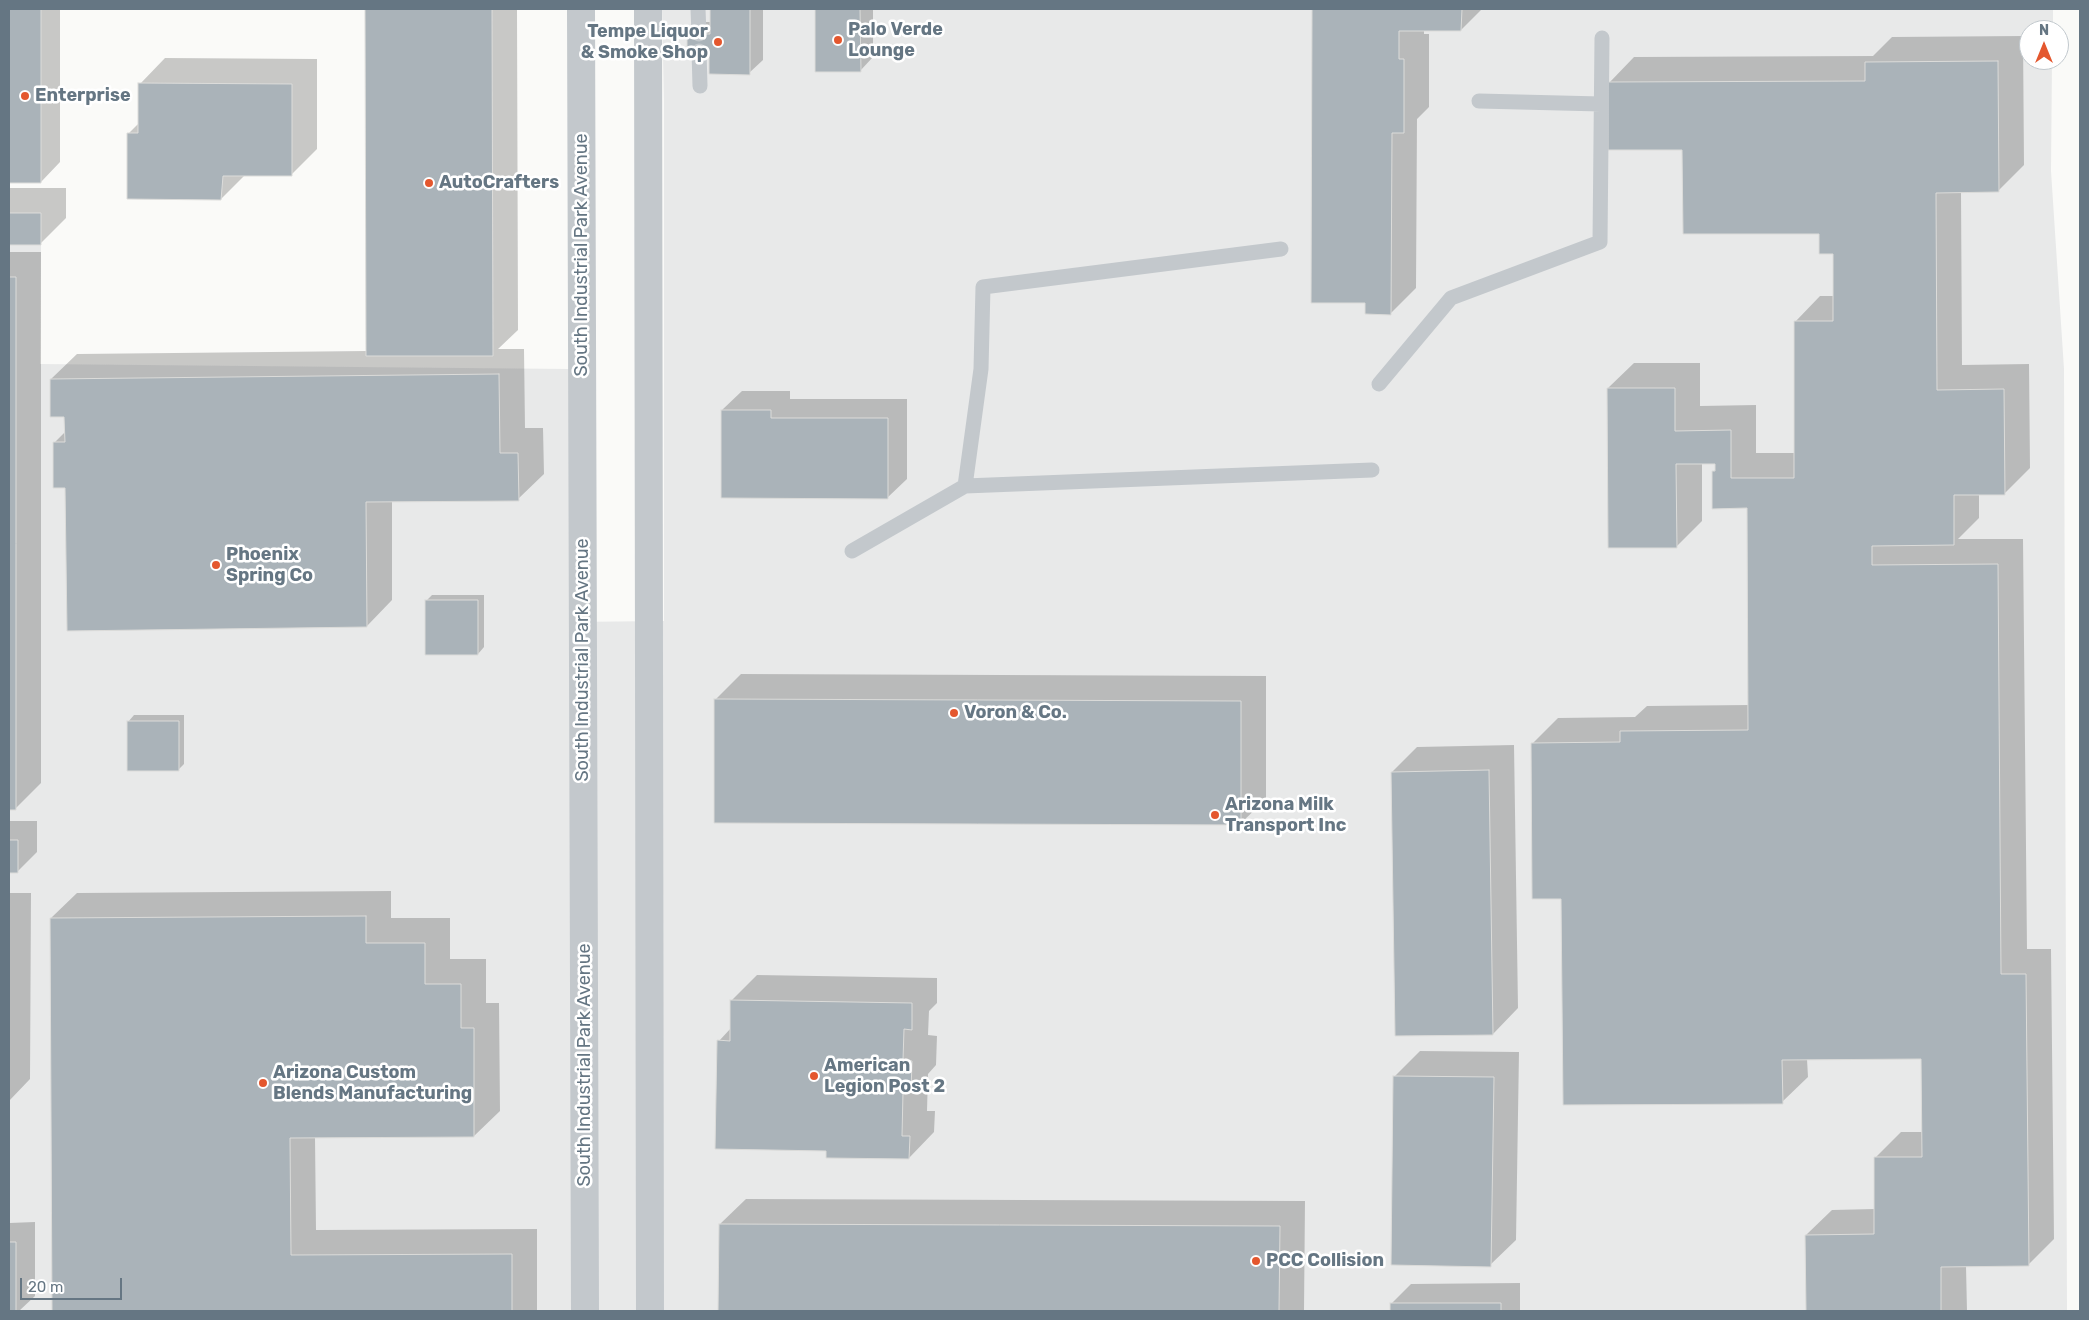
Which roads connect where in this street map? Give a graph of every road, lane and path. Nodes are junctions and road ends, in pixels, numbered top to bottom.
1 (582, 9) edge
2 (648, 9) edge
3 (698, 9) edge
4 (699, 34) dead end
5 (1602, 38) dead end
6 (699, 51) dead end
7 (700, 86) dead end
8 (1479, 101) dead end
9 (1601, 104) junction
10 (1281, 249) dead end
11 (1379, 384) dead end
12 (1372, 470) dead end
13 (964, 486) junction
14 (852, 551) dead end
15 (585, 1311) edge
16 (650, 1311) edge

1 - 15 street, South Industrial Park Avenue
2 - 16 street
3 - 4 lane
5 - 9 lane
6 - 7 lane
8 - 9 lane
9 - 11 lane
10 - 13 lane
12 - 13 lane
13 - 14 lane

